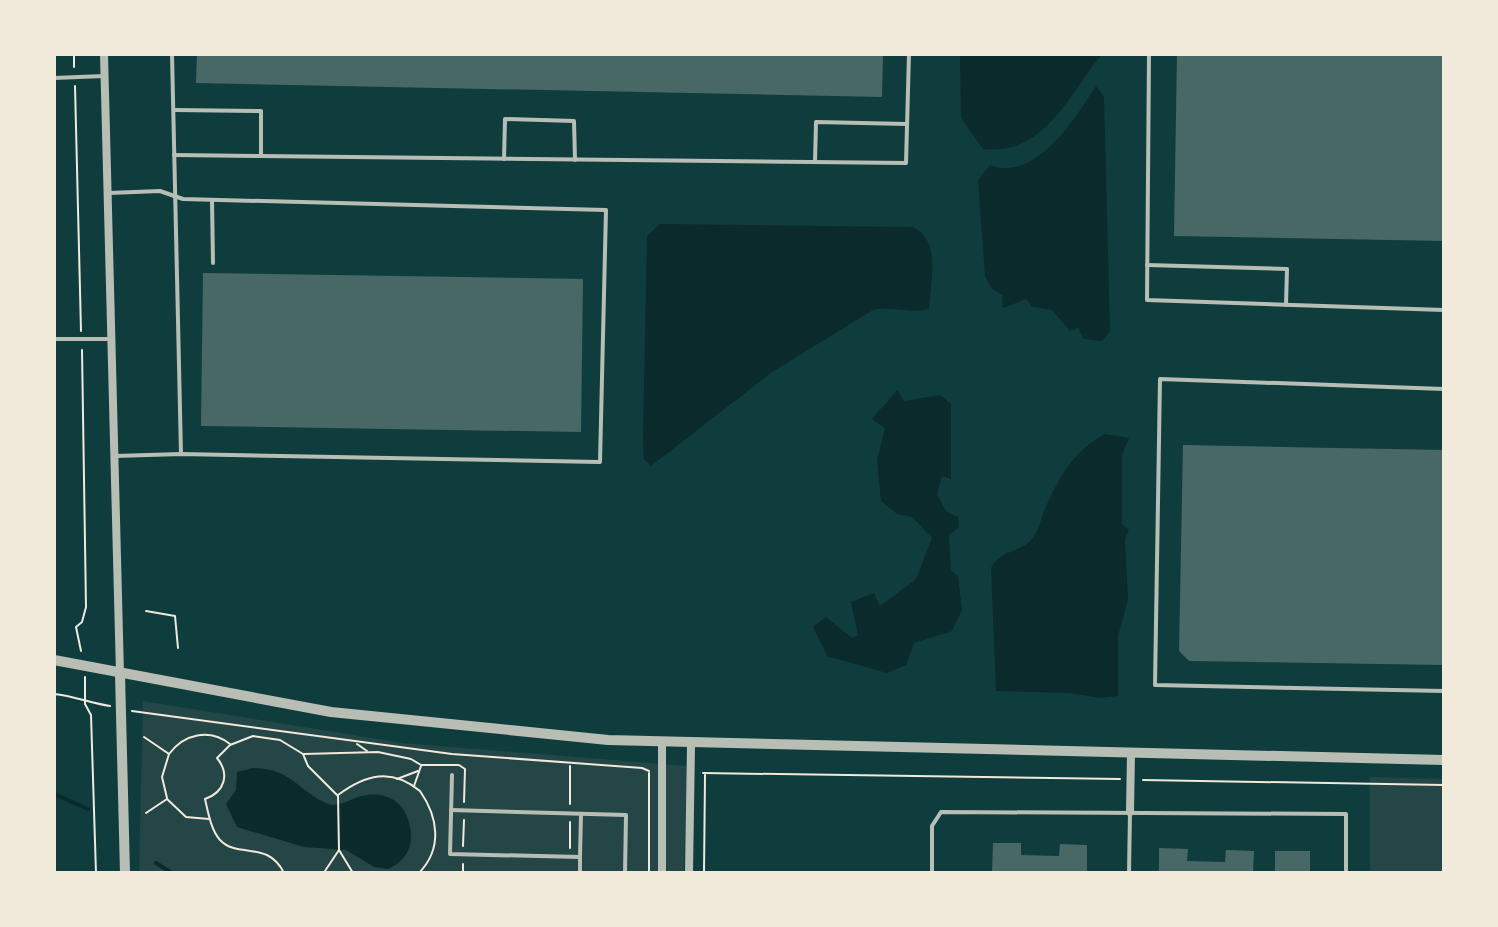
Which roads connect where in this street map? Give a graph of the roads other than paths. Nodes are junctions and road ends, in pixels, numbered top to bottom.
1 (104, 54) edge
2 (172, 54) edge
3 (909, 54) edge
4 (1149, 54) edge
5 (104, 76) junction
6 (54, 78) edge
7 (174, 110) junction
8 (907, 124) junction
9 (174, 155) junction
10 (261, 156) junction
11 (504, 159) junction
12 (575, 160) junction
13 (815, 162) junction
14 (107, 193) junction
15 (175, 197) junction
16 (212, 200) junction
17 (213, 263) dead end
18 (1147, 265) junction
19 (1286, 305) junction
20 (1444, 310) edge
21 (54, 339) edge
22 (111, 339) junction
23 (1444, 389) edge
24 (181, 454) junction
25 (115, 456) junction
26 (54, 660) edge
27 (120, 674) junction
28 (1444, 691) edge
29 (662, 743) junction
30 (691, 745) junction
31 (1131, 753) junction
32 (1444, 760) edge
33 (452, 775) dead end
34 (451, 810) junction
35 (1130, 812) junction
36 (581, 814) junction
37 (580, 857) junction
38 (125, 873) edge
39 (580, 873) edge
40 (625, 873) edge
41 (662, 873) edge
42 (689, 873) edge
43 (932, 873) edge
44 (1129, 873) edge
45 (1346, 873) edge

1 - 5 street
2 - 7 lane
3 - 8 lane
4 - 18 lane
5 - 6 lane
5 - 14 street
7 - 9 lane
7 - 10 lane
8 - 13 lane
8 - 13 lane
9 - 10 lane
9 - 15 lane
10 - 11 lane
11 - 12 lane
11 - 12 lane
12 - 13 lane
14 - 15 lane
14 - 22 street
15 - 16 lane
15 - 24 lane
16 - 17 lane
16 - 24 lane
18 - 19 lane
18 - 19 lane
19 - 20 lane
21 - 22 lane
22 - 25 street
23 - 28 lane
24 - 25 lane
25 - 27 street
26 - 27 street
27 - 29 street
27 - 38 street
29 - 30 street
29 - 41 street
30 - 31 street
30 - 42 street
31 - 32 street
31 - 35 street
33 - 34 lane
34 - 36 lane
34 - 37 lane
35 - 43 lane
35 - 44 lane
35 - 45 lane
36 - 37 lane
36 - 40 lane
37 - 39 lane

